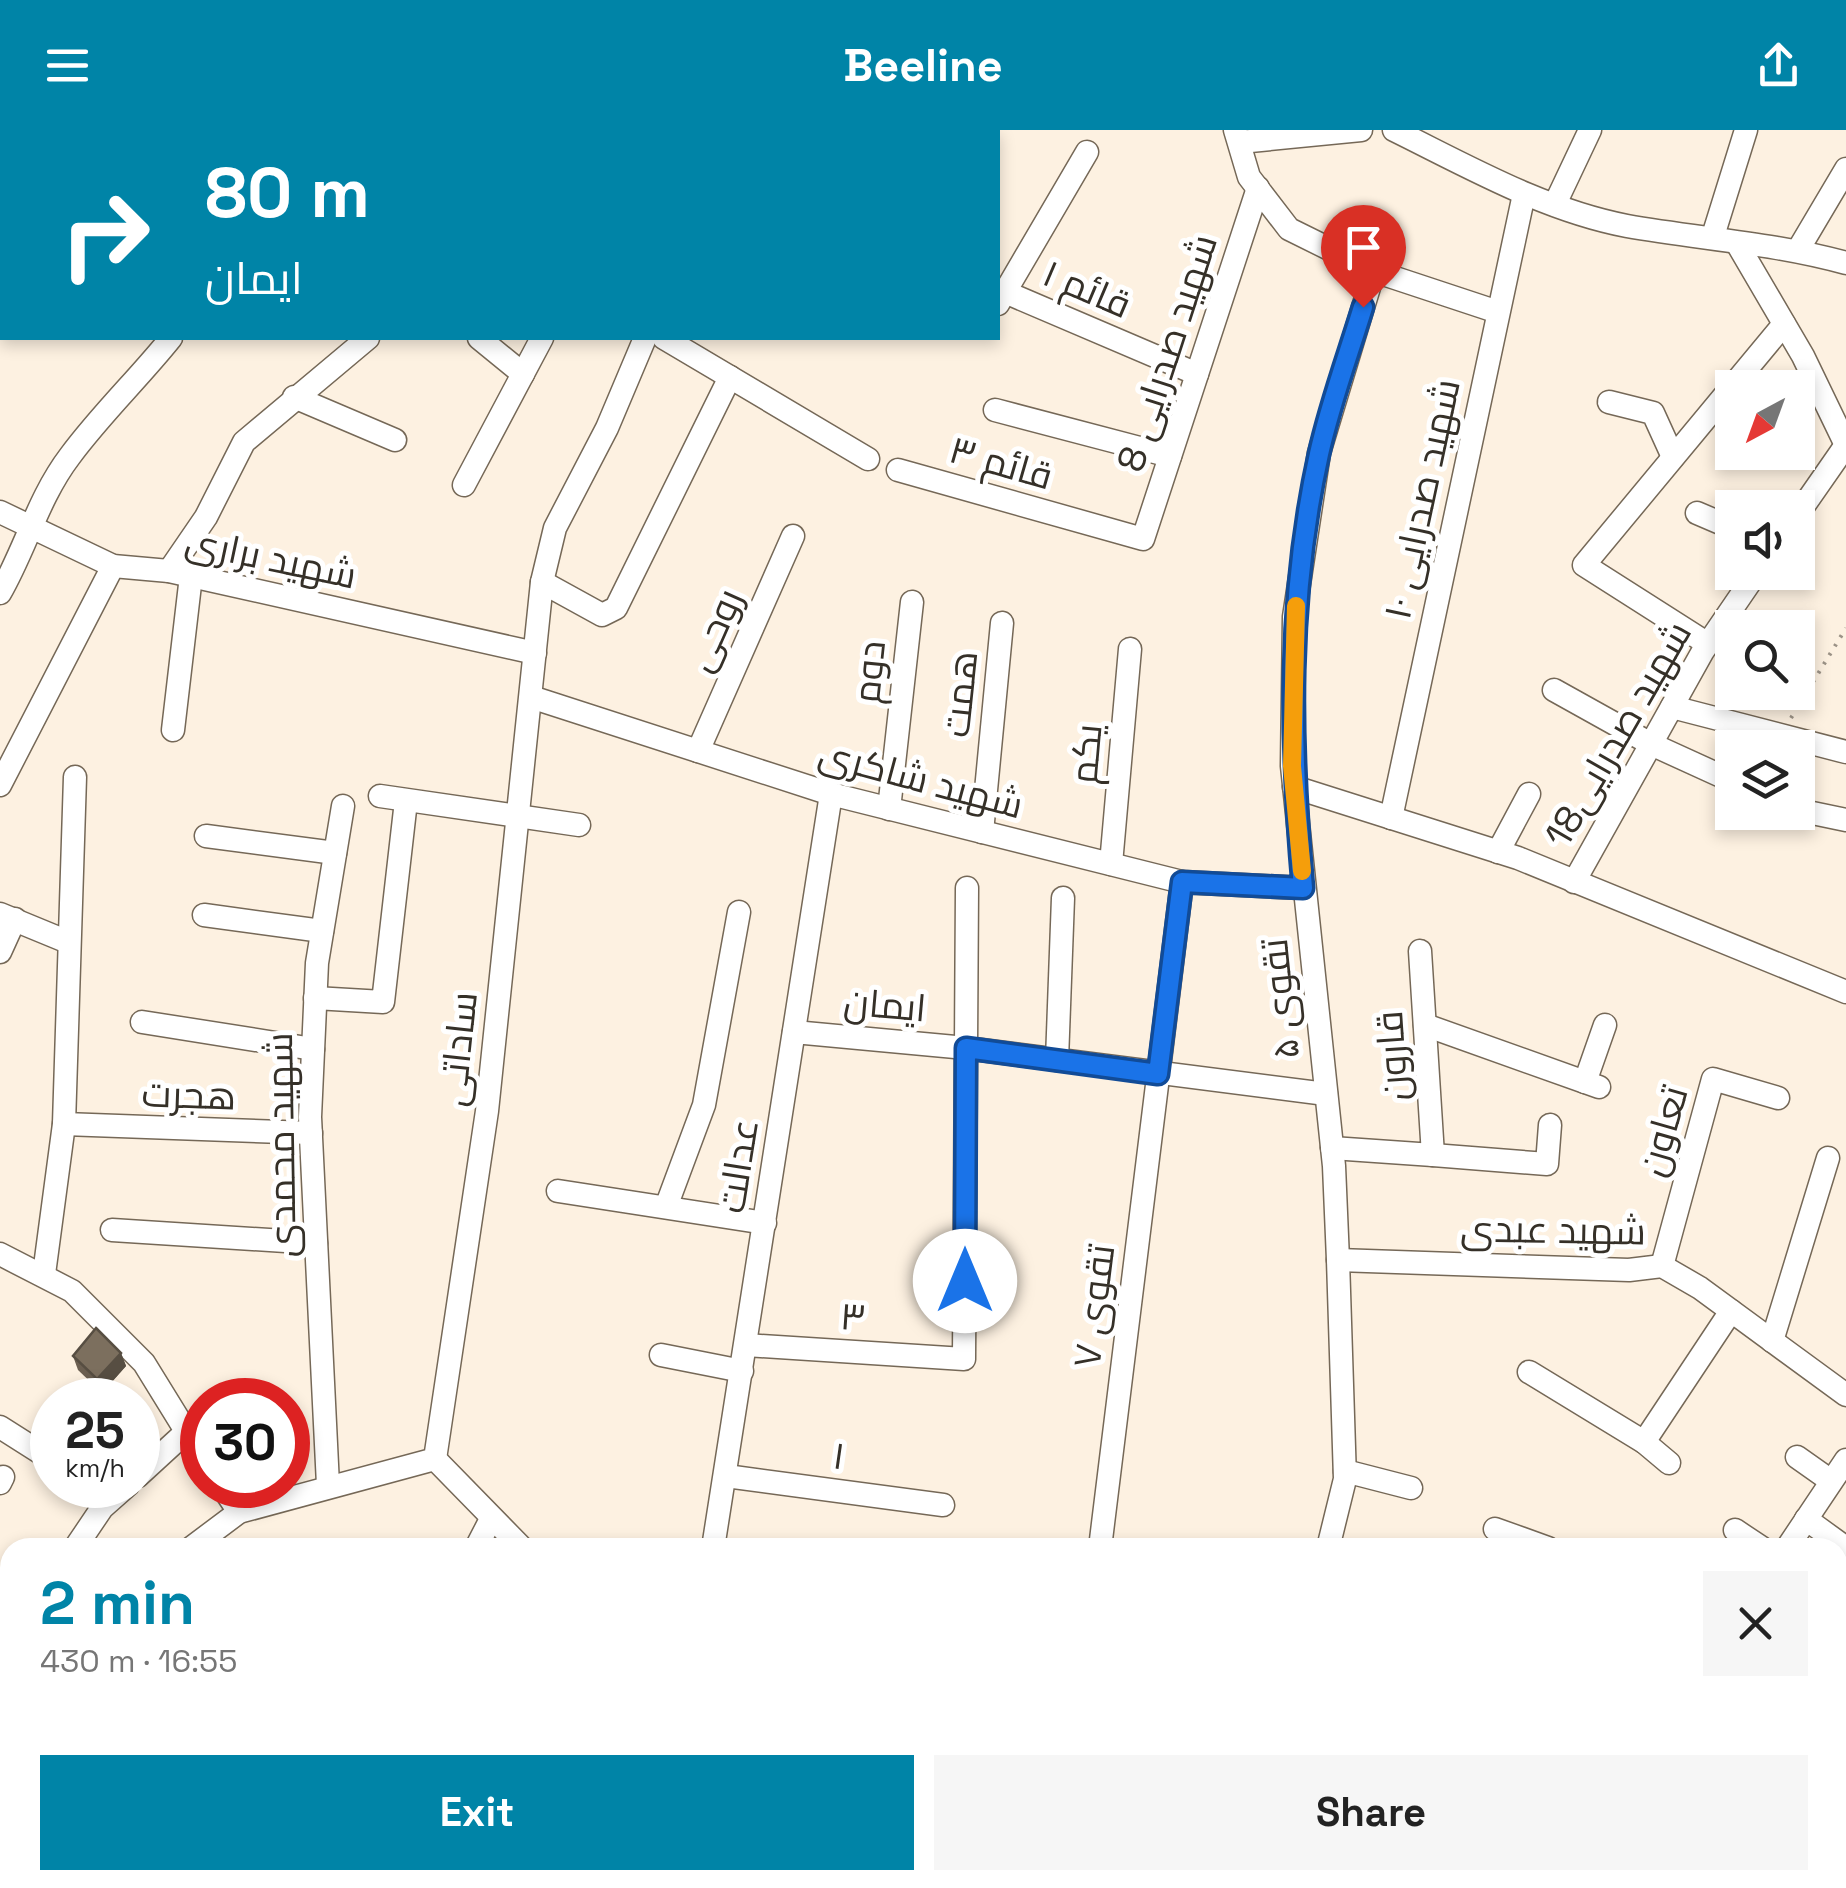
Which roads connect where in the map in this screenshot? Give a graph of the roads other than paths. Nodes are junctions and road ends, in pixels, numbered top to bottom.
1 (1362, 130) edge
2 (1394, 130) edge
3 (1590, 130) edge
4 (1746, 130) edge
5 (1237, 136) edge
6 (1087, 152) dead end
7 (1846, 169) edge
8 (1258, 188) junction
9 (1524, 194) junction
10 (1555, 204) junction
11 (1713, 236) junction
12 (1738, 245) junction
13 (1798, 250) junction
14 (1846, 263) edge
15 (1374, 271) junction
16 (1001, 298) edge
17 (1498, 312) junction
18 (1784, 324) junction
19 (169, 340) edge
20 (365, 340) edge
21 (480, 340) edge
22 (541, 340) edge
23 (644, 340) edge
24 (667, 340) edge
25 (523, 374) junction
26 (1197, 374) junction
27 (730, 377) junction
28 (294, 397) junction
29 (1610, 402) dead end
30 (995, 410) dead end
31 (395, 440) dead end
32 (1846, 445) edge
33 (1170, 456) junction
34 (1673, 457) junction
35 (868, 458) dead end
36 (898, 470) dead end
37 (464, 485) dead end
38 (1815, 490) edge
39 (0, 512) edge
40 (1698, 513) dead end
41 (1715, 520) edge
42 (28, 526) junction
43 (793, 536) dead end
44 (1143, 539) joint
45 (113, 566) junction
46 (180, 573) junction
47 (542, 582) junction
48 (1745, 590) edge
49 (0, 593) edge
50 (912, 602) dead end
51 (1002, 623) dead end
52 (1708, 644) junction
53 (1130, 649) dead end
54 (534, 653) junction
55 (1554, 690) dead end
56 (531, 697) junction
57 (1672, 707) junction
58 (174, 730) dead end
59 (1651, 744) junction
60 (698, 752) junction
61 (1846, 752) edge
62 (1715, 773) edge
63 (75, 777) dead end
64 (0, 784) edge
65 (1294, 788) junction
66 (831, 794) junction
67 (1528, 794) dead end
68 (380, 796) dead end
69 (406, 801) junction
70 (343, 806) dead end
71 (889, 809) junction
72 (517, 813) junction
73 (1815, 814) edge
74 (1391, 818) junction
75 (1846, 820) edge
76 (579, 825) dead end
77 (982, 832) junction
78 (206, 836) dead end
79 (1498, 852) junction
80 (335, 854) junction
81 (1111, 864) junction
82 (1182, 882) junction
83 (1574, 882) junction
84 (967, 888) dead end
85 (1303, 888) junction
86 (1063, 898) dead end
87 (739, 912) dead end
88 (204, 914) dead end
89 (7, 916) edge
90 (322, 931) junction
91 (68, 942) junction
92 (0, 952) edge
93 (1420, 952) dead end
94 (1846, 992) edge
95 (315, 998) junction
96 (142, 1022) dead end
97 (1605, 1024) dead end
98 (1425, 1026) junction
99 (794, 1032) junction
100 (966, 1048) junction
101 (313, 1049) junction
102 (1057, 1060) junction
103 (1158, 1074) junction
104 (1326, 1094) junction
105 (1778, 1098) dead end
106 (64, 1124) junction
107 (1550, 1125) dead end
108 (311, 1134) junction
109 (1332, 1148) junction
110 (1433, 1156) junction
111 (1828, 1158) dead end
112 (558, 1191) dead end
113 (666, 1207) junction
114 (765, 1223) junction
115 (112, 1230) dead end
116 (316, 1243) junction
117 (0, 1254) edge
118 (1338, 1260) junction
119 (1662, 1266) junction
120 (44, 1274) junction
121 (1732, 1311) junction
122 (1772, 1341) junction
123 (746, 1345) junction
124 (662, 1356) dead end
125 (742, 1371) junction
126 (1529, 1372) dead end
127 (1846, 1395) edge
128 (180, 1422) edge
129 (0, 1427) edge
130 (180, 1438) edge
131 (1644, 1442) junction
132 (30, 1446) edge
133 (435, 1455) junction
134 (160, 1456) edge
135 (1797, 1457) dead end
136 (1846, 1460) edge
137 (1669, 1463) dead end
138 (1344, 1471) junction
139 (726, 1476) junction
140 (1832, 1481) junction
141 (328, 1485) junction
142 (1411, 1488) dead end
143 (943, 1505) dead end
144 (108, 1508) edge
145 (236, 1508) edge
146 (239, 1512) junction
147 (491, 1519) junction
148 (1806, 1519) junction
149 (1495, 1528) dead end
150 (1735, 1530) dead end
151 (83, 1538) edge
152 (204, 1538) edge
153 (481, 1538) edge
154 (511, 1538) edge
155 (715, 1538) edge
156 (1101, 1538) edge
157 (1330, 1538) edge
158 (1522, 1538) edge
159 (1747, 1538) edge
160 (1794, 1538) edge
161 (1832, 1538) edge

1 - 5 street
2 - 9 street
3 - 10 street
4 - 11 street
5 - 8 street
6 - 16 street
7 - 13 street
8 - 15 street
8 - 26 street, شهید صدرایی 8
9 - 10 street
9 - 17 street, شهید صدرایی ۱۰
10 - 11 street
11 - 12 street
12 - 13 street
12 - 18 street
13 - 14 street
15 - 17 street
15 - 65 street, تقوی ۵
16 - 26 street, قائم ۱
17 - 74 street, شهید صدرایی ۱۰
18 - 32 street
18 - 34 street
19 - 42 street
20 - 28 street
21 - 25 street
22 - 25 street
23 - 47 street, ساداتی
24 - 27 street
25 - 37 street
26 - 33 street, شهید صدرایی 8
27 - 35 street
27 - 47 street
28 - 31 street
28 - 46 street
29 - 34 street
30 - 33 street
32 - 38 street
33 - 44 street, شهید صدرایی 8
34 - 52 street
36 - 44 street, قائم ۳
39 - 42 street, شهید براری
40 - 41 street
42 - 45 street, شهید براری
42 - 49 street
43 - 60 street, روحی
45 - 46 street, شهید براری
45 - 64 street
46 - 54 street, شهید براری
46 - 58 street
47 - 54 street, ساداتی
48 - 52 street, شهید صدرایی18
50 - 71 street, دوم
51 - 77 street, همت
52 - 57 street, شهید صدرایی18
53 - 81 street, یکم
54 - 56 street, ساداتی
55 - 59 street
56 - 60 street, شهید شاکری
56 - 72 street, ساداتی
57 - 59 street, شهید صدرایی18
57 - 61 street
59 - 62 street
59 - 83 street, شهید صدرایی18
60 - 66 street, شهید شاکری
63 - 91 street
65 - 74 street
65 - 85 street, تقوی ۵
66 - 71 street, شهید شاکری
66 - 99 street, عدالت
67 - 79 street
68 - 69 street
69 - 72 street
69 - 95 street
70 - 80 street, شهید محمدی
71 - 77 street, شهید شاکری
72 - 76 street
72 - 133 street, ساداتی
73 - 75 street
74 - 79 street
77 - 81 street, شهید شاکری
78 - 80 street
79 - 83 street
80 - 90 street, شهید محمدی
81 - 82 street, شهید شاکری
82 - 85 street, شهید شاکری
82 - 103 street, تقوی ۷
83 - 94 street
84 - 100 street, ۳
85 - 104 street, تقوی ۵
86 - 102 street
87 - 113 street
88 - 90 street
89 - 91 street
89 - 92 street
90 - 95 street, شهید محمدی
91 - 106 street
93 - 98 street, قارون
95 - 101 street, شهید محمدی
96 - 101 street
97 - 98 street
98 - 110 street, قارون
99 - 100 street, ایمان
99 - 114 street, عدالت
100 - 102 street, ایمان
100 - 123 street, ۳
101 - 108 street, شهید محمدی
102 - 103 street, ایمان
103 - 104 street, ایمان
103 - 156 street, تقوی ۷
104 - 109 street, تقوی ۵
105 - 119 street, تعاون
106 - 108 street, هجرت
106 - 120 street
107 - 110 street, قارون
108 - 116 street, شهید محمدی
109 - 110 street, قارون
109 - 118 street, تقوی ۵
111 - 122 street
112 - 113 street
113 - 114 street
114 - 123 street, عدالت
115 - 116 street
116 - 141 street, شهید محمدی
117 - 120 street
118 - 119 street, شهید عبدی
118 - 138 street, تقوی ۵
119 - 121 street, شهید عبدی
120 - 128 street
121 - 122 street, شهید عبدی
121 - 131 street
122 - 127 street, شهید عبدی
123 - 125 street, عدالت
124 - 125 street
125 - 139 street, عدالت
126 - 131 street
129 - 132 street
130 - 134 street
131 - 137 street
133 - 141 street
133 - 147 street
135 - 140 street
136 - 140 street
138 - 142 street
138 - 157 street, تقوی ۵
139 - 143 street, ۱
139 - 155 street, عدالت
140 - 148 street
141 - 146 street
144 - 151 street
145 - 146 street
146 - 152 street
147 - 153 street
147 - 154 street
148 - 160 street
148 - 161 street
149 - 158 street
150 - 159 street

